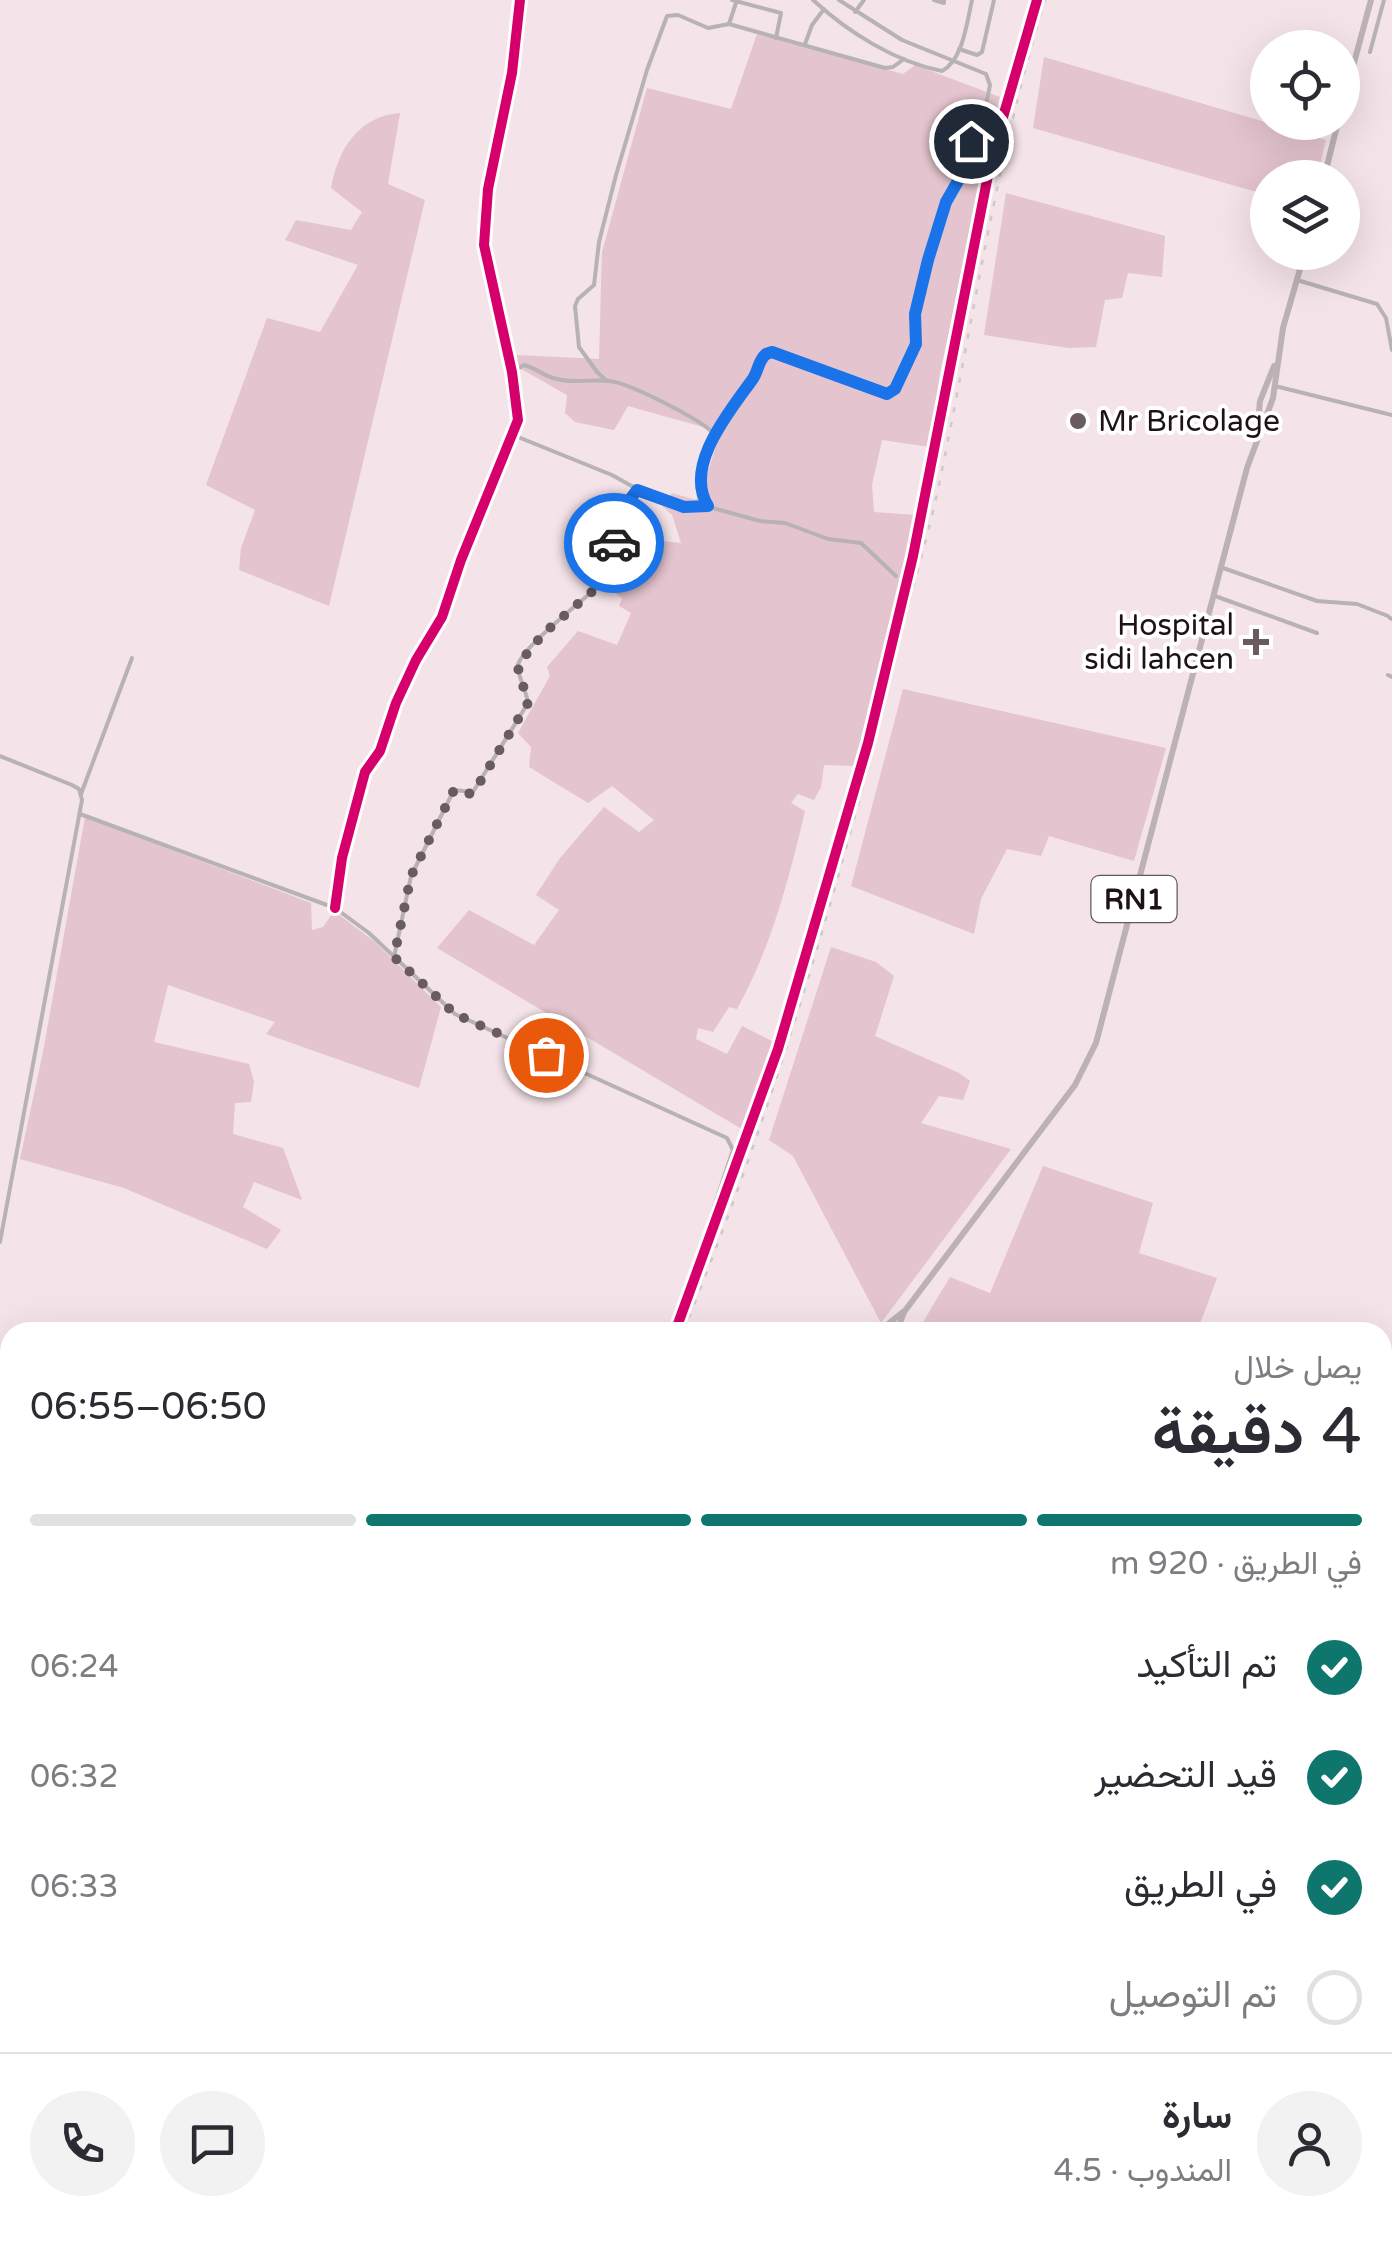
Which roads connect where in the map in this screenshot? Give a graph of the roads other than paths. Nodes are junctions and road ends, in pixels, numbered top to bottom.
1 (520, 0) edge
2 (735, 0) edge
3 (765, 0) edge
4 (813, 0) edge
5 (839, 0) edge
6 (864, 0) edge
7 (934, 0) edge
8 (944, 0) edge
9 (972, 0) edge
10 (994, 0) edge
11 (1037, 0) edge
12 (1373, 0) edge
13 (1384, 1) edge
14 (758, 7) junction
15 (824, 10) junction
16 (855, 12) junction
17 (730, 24) junction
18 (776, 38) junction
19 (1360, 44) edge
20 (804, 46) junction
21 (959, 48) junction
22 (1370, 52) dead end
23 (904, 59) junction
24 (954, 61) junction
25 (1300, 270) edge
26 (1297, 280) junction
27 (1392, 347) edge
28 (1276, 362) junction
29 (592, 366) junction
30 (512, 372) junction
31 (607, 380) junction
32 (594, 381) junction
33 (1266, 383) junction
34 (1276, 386) junction
35 (1264, 407) junction
36 (1392, 415) edge
37 (513, 435) junction
38 (715, 435) junction
39 (638, 490) junction
40 (708, 506) junction
41 (1223, 568) junction
42 (896, 576) dead end
43 (1215, 596) junction
44 (1390, 618) edge
45 (1317, 633) dead end
46 (132, 658) dead end
47 (0, 756) edge
48 (80, 794) junction
49 (80, 814) junction
50 (335, 908) junction
51 (394, 957) junction
52 (0, 1242) edge
53 (697, 1258) dead end
54 (904, 1312) junction
55 (679, 1322) edge
56 (892, 1322) edge
57 (900, 1322) edge

1 - 30 street
2 - 14 street
2 - 17 street
3 - 14 street
4 - 15 street
5 - 16 street
6 - 16 street
7 - 8 street
9 - 21 street
10 - 21 street
11 - 55 street
12 - 13 street
12 - 19 main road
13 - 22 street
14 - 18 street
15 - 20 street
15 - 23 street
16 - 24 street
17 - 18 street
17 - 29 street
18 - 20 street
20 - 23 street
21 - 24 street
23 - 24 street
24 - 38 street
25 - 26 main road, RN1
26 - 27 street
26 - 28 main road, RN1
28 - 33 main road, RN1
28 - 34 main road, RN1
29 - 31 street
29 - 32 street
30 - 32 street
30 - 37 street
31 - 32 street
31 - 38 street
33 - 34 main road
33 - 35 main road, RN1
34 - 35 main road, RN1
34 - 36 street
35 - 41 main road, RN1
37 - 39 street
37 - 50 street
38 - 40 street
39 - 40 street
39 - 51 street
40 - 42 street
41 - 43 main road, RN1
41 - 44 street
43 - 45 street
43 - 54 main road, RN1
46 - 48 street
47 - 48 street
48 - 49 street
49 - 50 street
49 - 52 street
50 - 51 street
51 - 53 street
54 - 56 main road, RN1
54 - 57 main road, RN1

